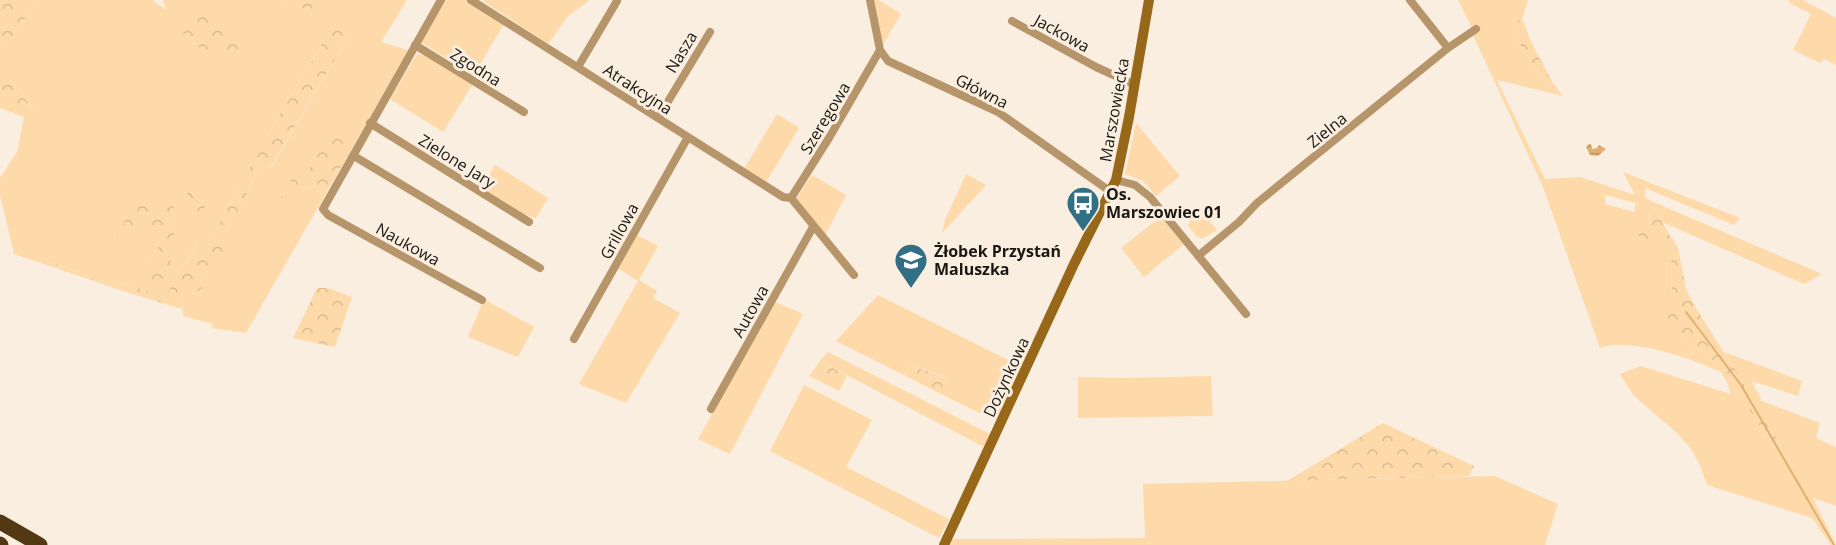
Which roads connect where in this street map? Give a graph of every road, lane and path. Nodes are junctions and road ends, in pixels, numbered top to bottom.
1 (441, 0) edge
2 (471, 0) edge
3 (870, 0) edge
4 (1149, 0) edge
5 (1410, 0) edge
6 (617, 1) edge
7 (1012, 21) dead end
8 (1476, 29) dead end
9 (710, 32) dead end
10 (415, 45) junction
11 (1448, 48) junction
12 (880, 50) junction
13 (578, 67) junction
14 (1133, 84) junction
15 (524, 112) dead end
16 (658, 117) junction
17 (370, 123) junction
18 (688, 137) junction
19 (354, 156) junction
20 (1116, 180) junction
21 (1111, 192) junction
22 (791, 198) junction
23 (529, 222) dead end
24 (1096, 222) joint
25 (813, 227) junction
26 (1198, 256) junction
27 (540, 268) dead end
28 (854, 275) dead end
29 (482, 300) dead end
30 (1246, 314) dead end
31 (574, 339) dead end
32 (711, 409) dead end
33 (0, 522) edge
34 (40, 545) edge
35 (944, 545) edge

1 - 10 street
2 - 13 street, Atrakcyjna
3 - 12 street
4 - 14 street, Marszowiecka
5 - 11 street
6 - 13 street
7 - 14 street, Jackowa
8 - 11 street, Zielna
9 - 16 street, Nasza
10 - 15 street, Zgodna
10 - 17 street
11 - 26 street, Zielna
12 - 21 street, Główna
12 - 22 street, Szeregowa
13 - 16 street, Atrakcyjna
14 - 20 street, Marszowiecka
16 - 18 street, Atrakcyjna
17 - 19 street
17 - 23 street, Zielone Jary
18 - 22 street, Atrakcyjna
18 - 31 street, Grillowa
19 - 27 street
19 - 29 street, Naukowa
20 - 21 street, Marszowiecka
20 - 26 street
21 - 24 street, Marszowiecka
22 - 25 street
24 - 35 street, Dożynkowa
25 - 28 street
25 - 32 street, Autowa
26 - 30 street
33 - 34 highway

